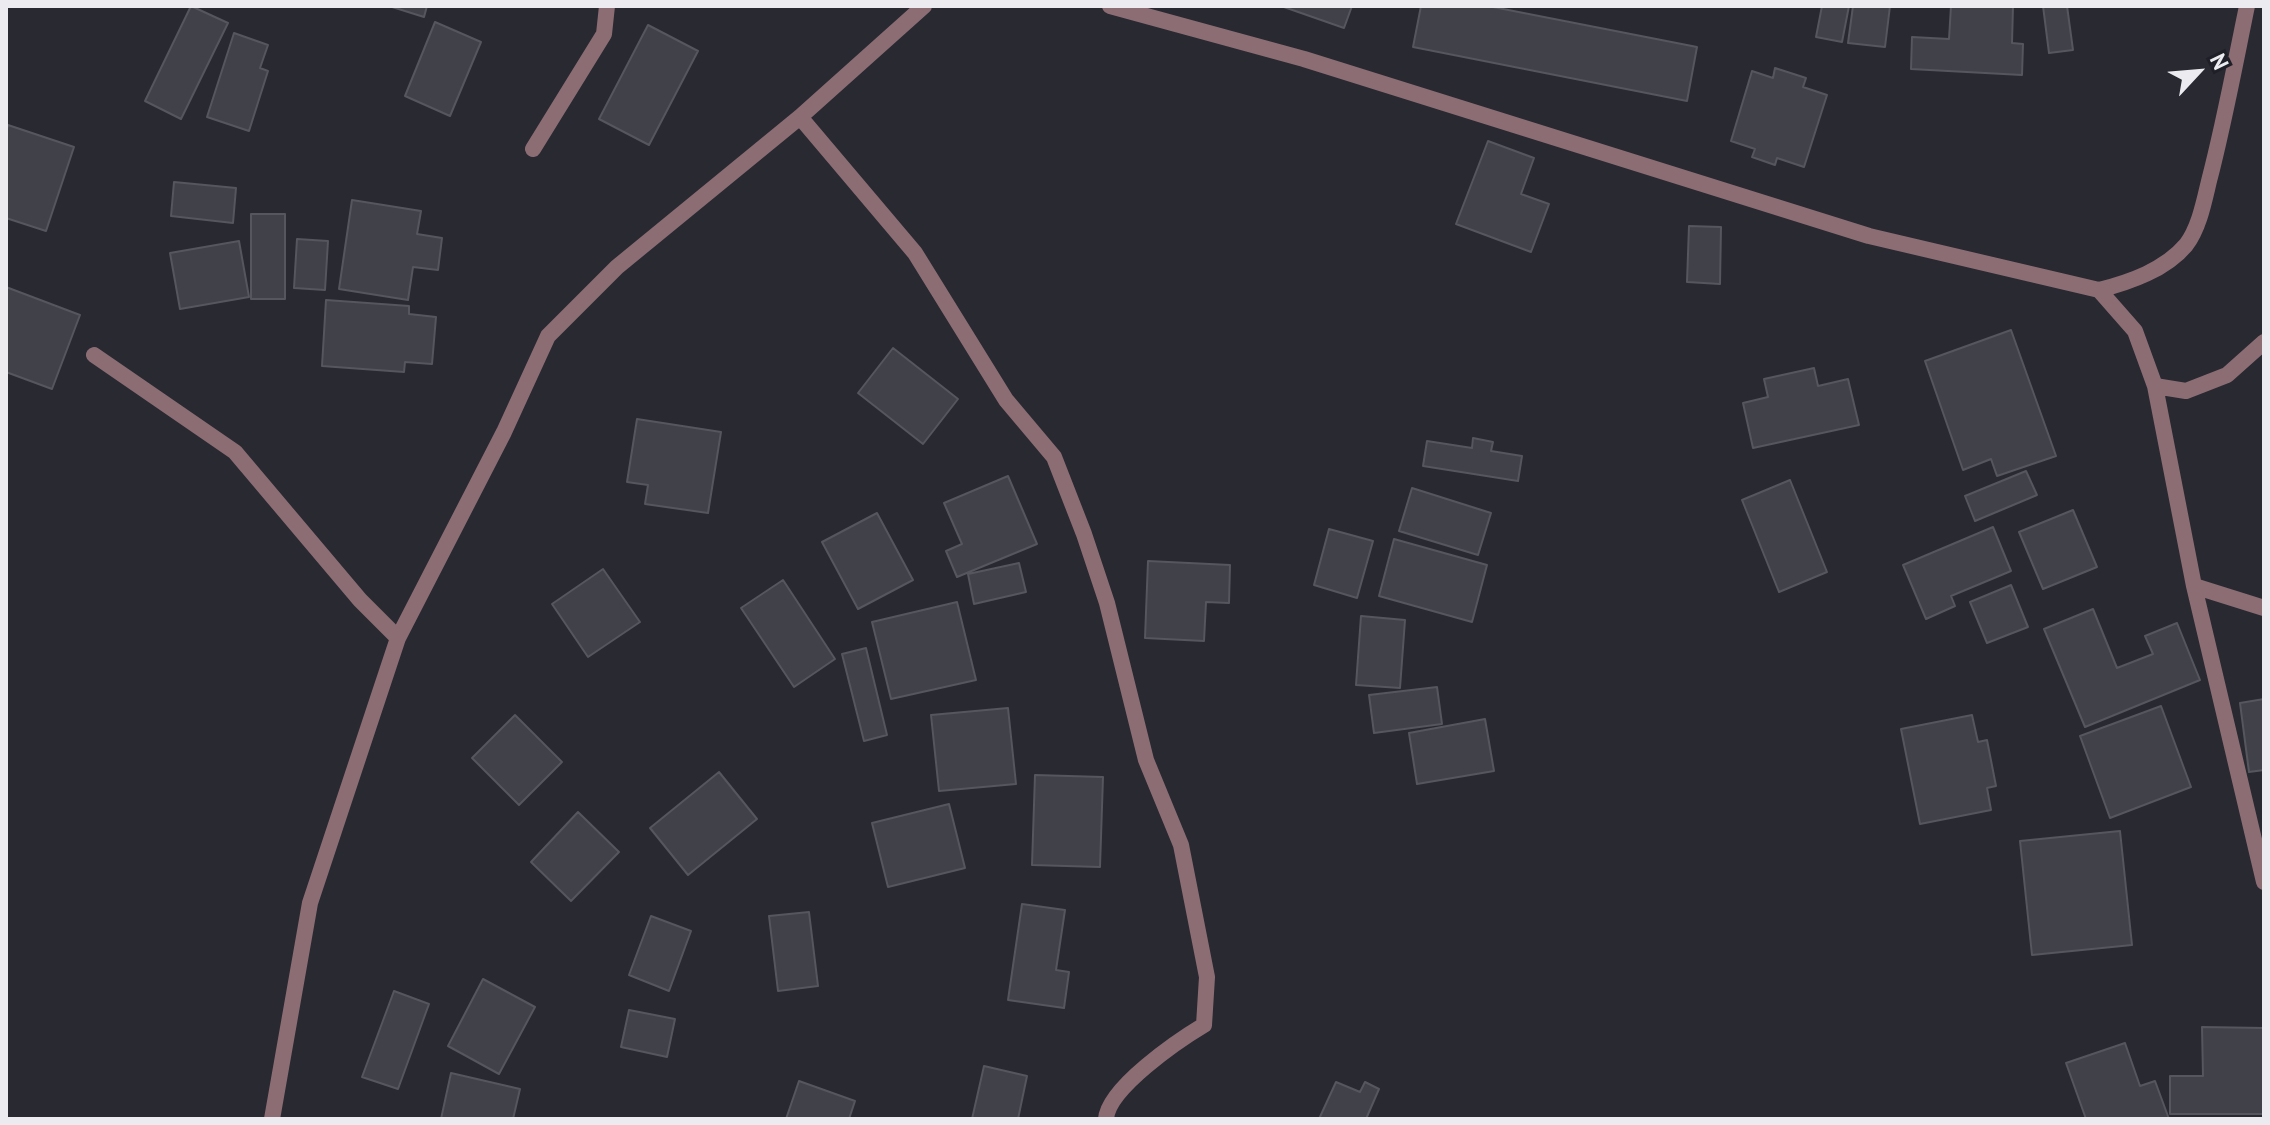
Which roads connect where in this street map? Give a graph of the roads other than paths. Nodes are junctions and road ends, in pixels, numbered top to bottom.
1 (607, 6) edge
2 (924, 6) edge
3 (1110, 6) edge
4 (2247, 6) edge
5 (800, 117) junction
6 (533, 149) dead end
7 (2099, 290) junction
8 (2264, 342) edge
9 (94, 355) dead end
10 (2155, 386) junction
11 (2194, 586) junction
12 (2264, 608) edge
13 (398, 638) junction
14 (2264, 882) edge
15 (272, 1119) edge
16 (1106, 1119) edge

1 - 6 street
2 - 5 street
3 - 7 street
4 - 7 street
5 - 13 street
5 - 16 street
7 - 10 street
8 - 10 street
9 - 13 street
10 - 11 street
11 - 12 street
11 - 14 street
13 - 15 street

